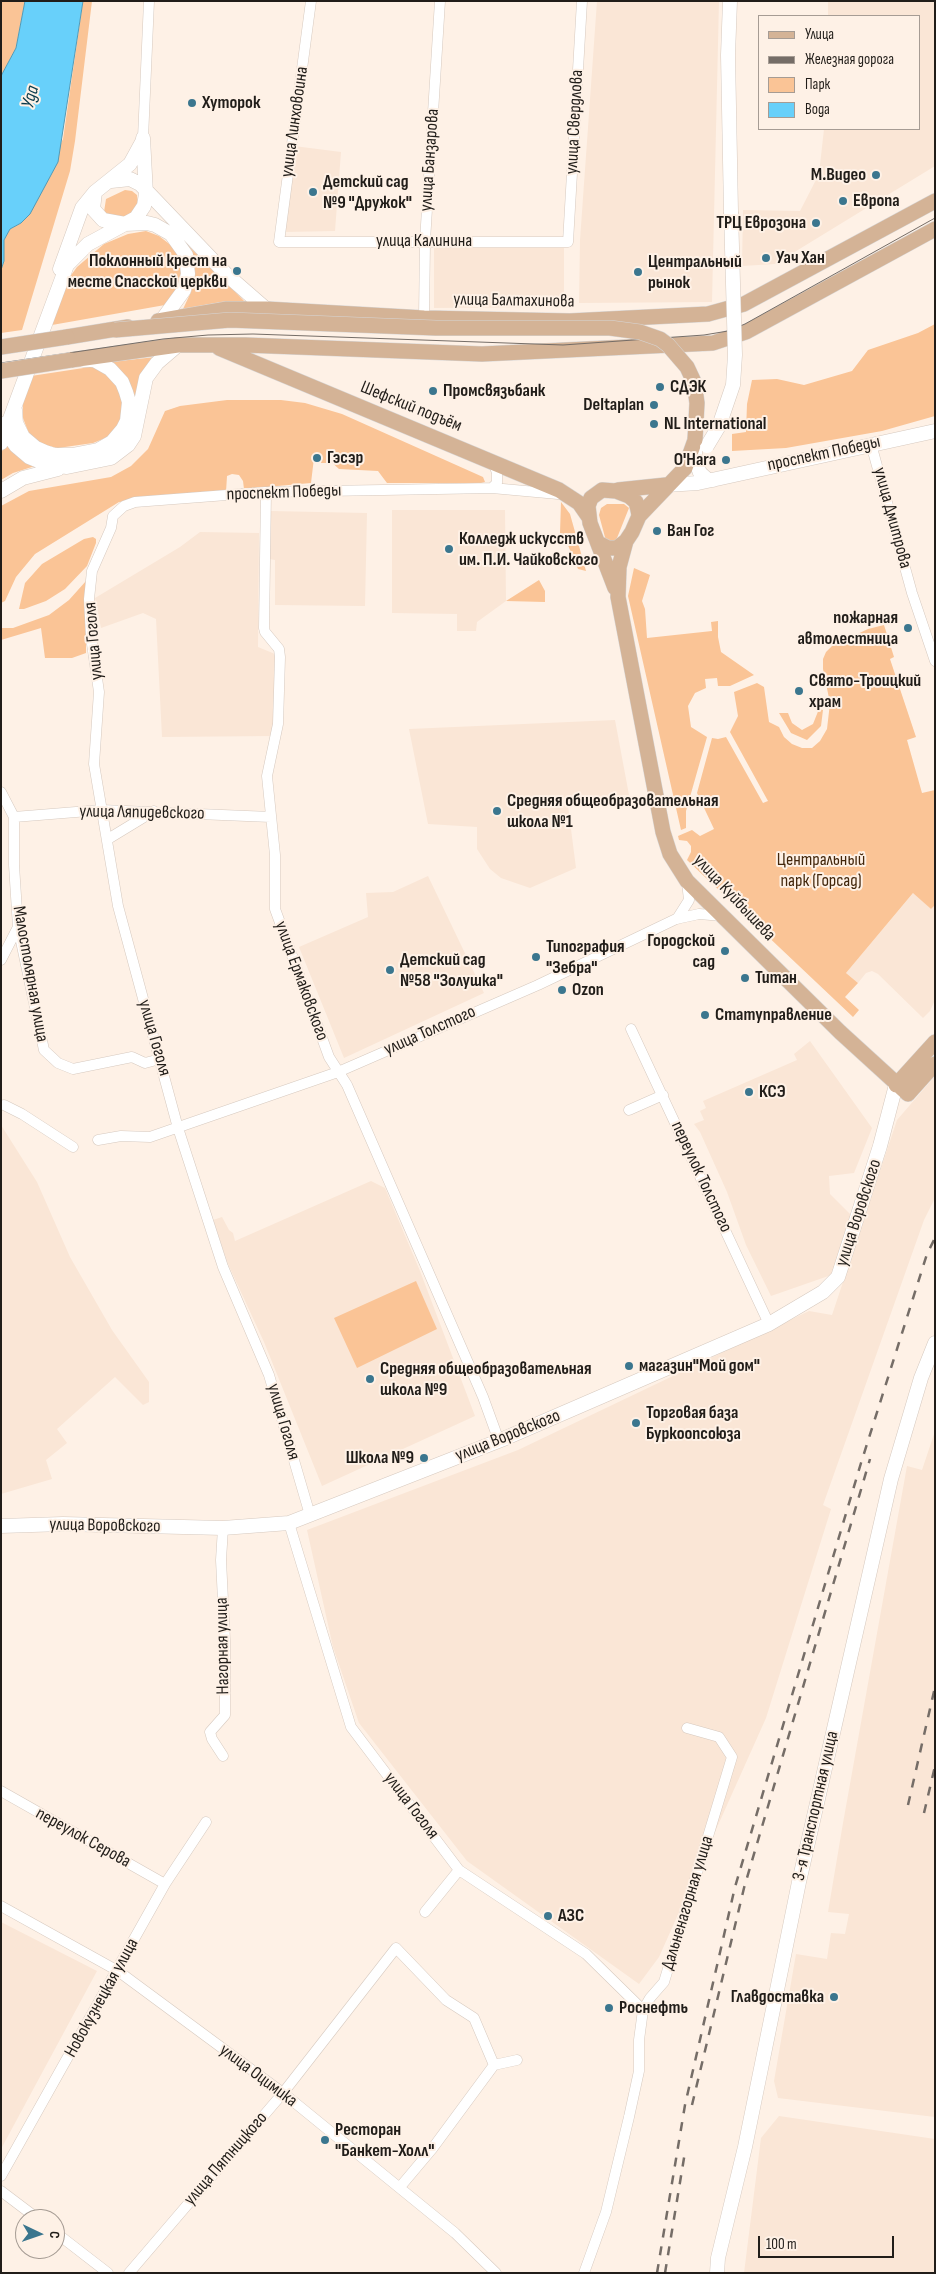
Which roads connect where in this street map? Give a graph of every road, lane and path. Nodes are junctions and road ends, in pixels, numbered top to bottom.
1 (149, 1) edge
2 (310, 1) edge
3 (440, 1) edge
4 (582, 1) edge
5 (730, 1) edge
6 (143, 138) junction
7 (110, 181) junction
8 (145, 188) junction
9 (95, 192) junction
10 (935, 201) edge
11 (125, 224) junction
12 (935, 229) edge
13 (425, 241) junction
14 (279, 242) joint
15 (568, 242) joint
16 (266, 309) junction
17 (424, 318) junction
18 (162, 320) junction
19 (115, 330) junction
20 (178, 345) junction
21 (210, 345) junction
22 (1, 347) edge
23 (71, 360) junction
24 (1, 371) edge
25 (15, 408) junction
26 (5, 427) edge
27 (935, 430) edge
28 (1, 443) edge
29 (871, 444) junction
30 (697, 456) junction
31 (493, 461) junction
32 (67, 467) junction
33 (713, 480) junction
34 (666, 485) junction
35 (492, 488) junction
36 (1, 491) edge
37 (616, 491) junction
38 (266, 492) junction
39 (568, 494) junction
40 (588, 516) junction
41 (639, 516) junction
42 (626, 541) junction
43 (600, 544) junction
44 (103, 547) joint
45 (618, 597) junction
46 (935, 661) edge
47 (1, 792) edge
48 (101, 810) junction
49 (154, 812) junction
50 (271, 817) junction
51 (14, 818) junction
52 (108, 838) junction
53 (687, 881) junction
54 (723, 916) junction
55 (676, 919) junction
56 (18, 927) junction
57 (1, 960) edge
58 (631, 1030) dead end
59 (935, 1042) edge
60 (160, 1059) junction
61 (935, 1064) edge
62 (338, 1072) junction
63 (902, 1090) junction
64 (663, 1095) junction
65 (4, 1105) dead end
66 (629, 1110) dead end
67 (178, 1128) junction
68 (98, 1140) dead end
69 (73, 1147) dead end
70 (769, 1324) junction
71 (935, 1343) edge
72 (499, 1441) junction
73 (310, 1515) junction
74 (288, 1523) junction
75 (1, 1526) edge
76 (223, 1528) junction
77 (686, 1728) dead end
78 (223, 1756) dead end
79 (1, 1791) edge
80 (206, 1822) dead end
81 (460, 1870) junction
82 (166, 1884) junction
83 (1, 1906) edge
84 (425, 1912) dead end
85 (118, 1971) junction
86 (643, 2010) junction
87 (517, 2060) dead end
88 (494, 2065) junction
89 (283, 2093) junction
90 (1, 2176) edge
91 (400, 2188) junction
92 (1, 2190) edge
93 (25, 2209) edge
94 (65, 2240) edge
95 (108, 2273) edge
96 (129, 2273) edge
97 (496, 2273) edge
98 (584, 2273) edge
99 (717, 2273) edge

1 - 6 street
2 - 14 street, улица Линховоина
3 - 13 street, улица Банзарова
4 - 15 street, улица Свердлова
5 - 30 street, bridge
6 - 7 street
6 - 8 street
7 - 8 street
7 - 9 street
8 - 11 street
8 - 16 street
9 - 11 street
9 - 26 street
10 - 17 main road, улица Балтахинова
11 - 18 street
11 - 25 street
12 - 21 main road
13 - 14 street, улица Калинина
13 - 15 street, улица Калинина
13 - 17 street, улица Банзарова
16 - 17 main road, улица Балтахинова
16 - 18 main road, улица Балтахинова
18 - 19 main road, улица Балтахинова
19 - 22 main road, улица Балтахинова, bridge
19 - 30 main road, bridge
20 - 21 main road
20 - 23 main road
20 - 32 street
21 - 31 main road, Шефский подъём
23 - 24 main road, bridge
23 - 25 street
25 - 26 street
26 - 28 street
26 - 32 street
27 - 29 street, проспект Победы
29 - 33 street, проспект Победы
29 - 46 street, улица Дмитрова
30 - 33 street
30 - 34 main road, улица Куйбышева
31 - 35 street
31 - 39 main road, Шефский подъём
32 - 36 street
33 - 34 street, проспект Победы
34 - 37 main road
34 - 41 main road, улица Куйбышева
35 - 38 street, проспект Победы
35 - 39 street, проспект Победы
37 - 40 main road
37 - 41 main road
38 - 44 street, проспект Победы
38 - 50 street, улица Ермаковского
39 - 40 main road, Шефский подъём
40 - 43 main road, улица Куйбышева
41 - 42 main road, улица Куйбышева
42 - 43 main road
42 - 45 main road, улица Куйбышева
43 - 45 main road, улица Куйбышева
44 - 48 street, улица Гоголя
45 - 53 main road, улица Куйбышева
47 - 51 street, Малостолярная улица
48 - 49 street, улица Ляпидевского
48 - 51 street, улица Ляпидевского
48 - 52 street, улица Гоголя
49 - 50 street, улица Ляпидевского
49 - 52 street
50 - 62 street, улица Ермаковского
51 - 56 street, Малостолярная улица
52 - 60 street, улица Гоголя
53 - 54 main road, улица Куйбышева
53 - 55 street
54 - 55 street, улица Толстого
54 - 63 main road, улица Куйбышева
55 - 62 street, улица Толстого
56 - 57 street
56 - 60 street, Малостолярная улица
58 - 64 street, переулок Толстого
59 - 63 main road
60 - 67 street, улица Гоголя
61 - 63 main road
62 - 67 street, улица Толстого
62 - 72 street, улица Ермаковского
63 - 70 street, улица Воровского
64 - 66 street
64 - 70 street, переулок Толстого
65 - 69 street
67 - 68 street, улица Толстого
67 - 73 street, улица Гоголя
70 - 72 street, улица Воровского
71 - 99 street, 3-я Транспортная улица
72 - 73 street, улица Воровского
73 - 74 street, улица Воровского
74 - 76 street, улица Воровского
74 - 81 street, улица Гоголя
75 - 76 street, улица Воровского
76 - 78 street, Нагорная улица
77 - 86 street, Дальненагорная улица
79 - 82 street, переулок Серова
80 - 82 street, Новокузнецкая улица
81 - 84 street
81 - 86 street, улица Гоголя
82 - 85 street, Новокузнецкая улица
83 - 85 street, улица Оцимика
85 - 89 street, улица Оцимика
85 - 90 street, Новокузнецкая улица
86 - 98 street, Дальненагорная улица
87 - 88 street
88 - 89 street, улица Пятницкого
88 - 91 street
89 - 91 street, улица Оцимика
89 - 96 street, улица Пятницкого
91 - 97 street, улица Оцимика
92 - 93 street
94 - 95 street

